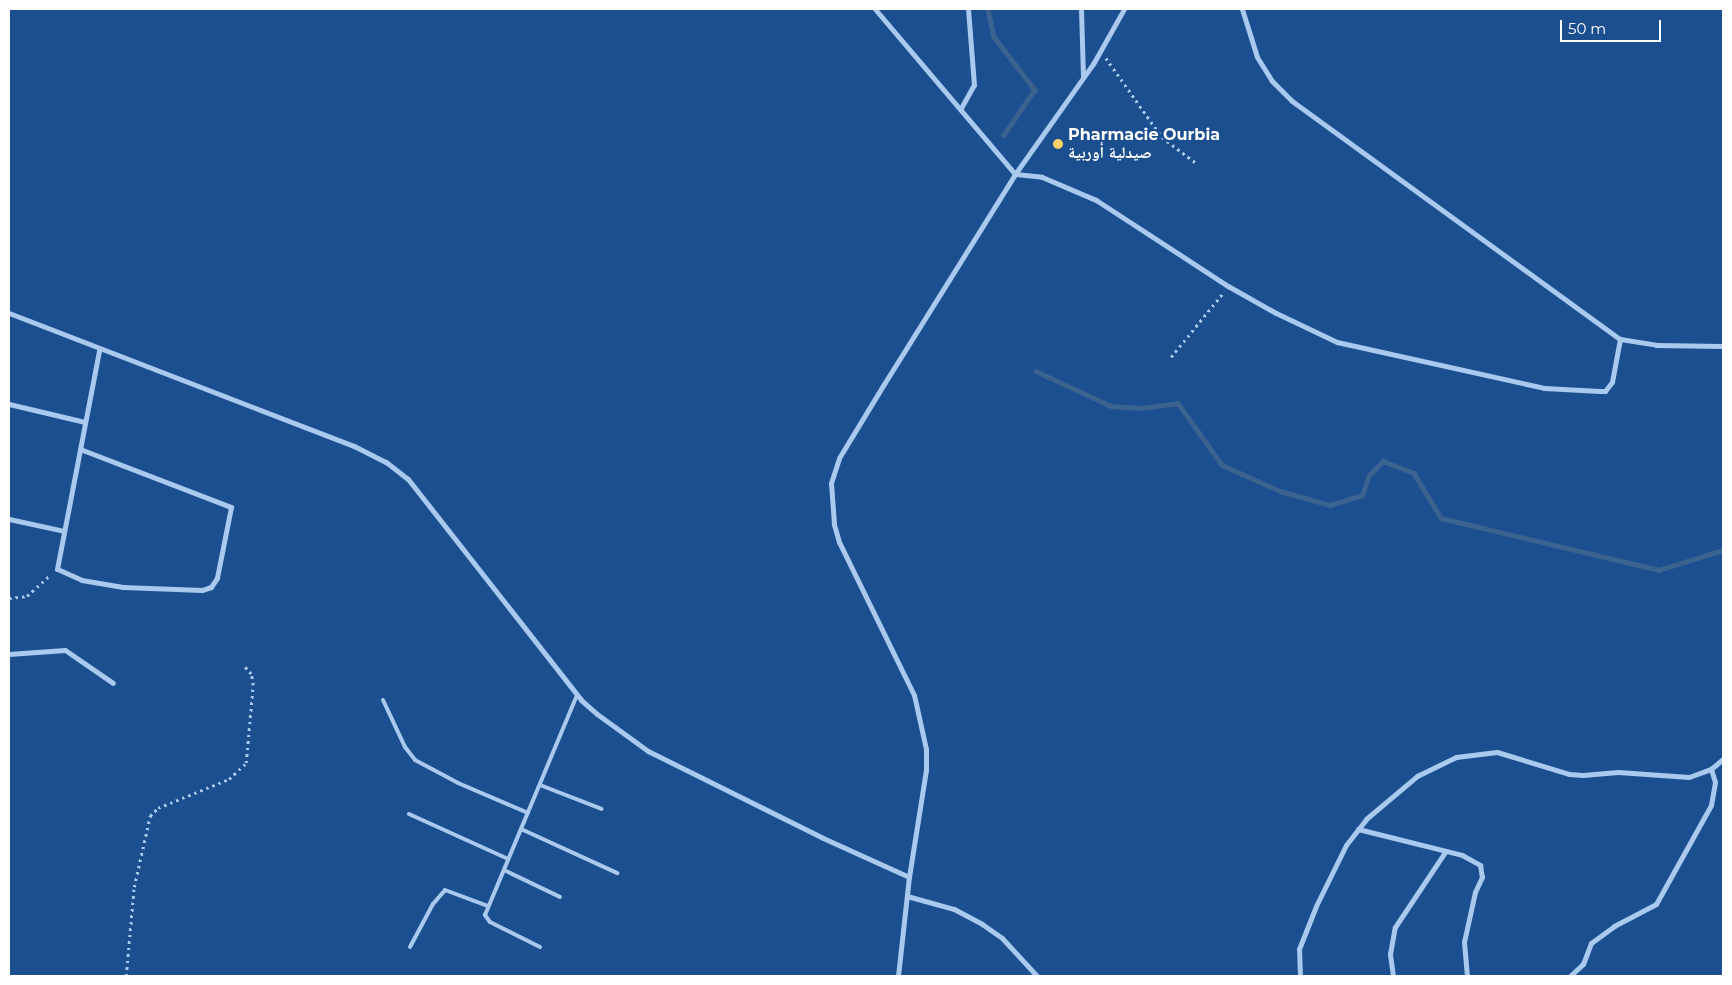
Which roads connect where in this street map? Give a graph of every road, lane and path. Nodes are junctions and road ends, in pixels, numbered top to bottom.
1 (875, 9) edge
2 (968, 9) edge
3 (1081, 9) edge
4 (1124, 9) edge
5 (1242, 9) edge
6 (1101, 50) junction
7 (1083, 78) junction
8 (961, 108) junction
9 (1196, 163) dead end
10 (1015, 174) junction
11 (1228, 286) junction
12 (9, 313) edge
13 (1620, 339) junction
14 (1723, 346) edge
15 (99, 350) junction
16 (1171, 358) dead end
17 (9, 404) edge
18 (86, 422) junction
19 (80, 449) junction
20 (9, 518) edge
21 (64, 531) junction
22 (57, 569) junction
23 (9, 598) edge
24 (9, 654) edge
25 (242, 664) dead end
26 (113, 683) dead end
27 (577, 695) junction
28 (383, 700) dead end
29 (1723, 759) edge
30 (1711, 769) junction
31 (540, 784) junction
32 (602, 809) dead end
33 (528, 813) junction
34 (408, 814) dead end
35 (521, 829) junction
36 (1358, 830) junction
37 (1445, 852) junction
38 (508, 859) junction
39 (504, 870) junction
40 (617, 873) dead end
41 (909, 877) junction
42 (907, 896) junction
43 (560, 897) dead end
44 (488, 906) junction
45 (410, 947) dead end
46 (540, 947) dead end
47 (126, 976) edge
48 (898, 976) edge
49 (1037, 976) edge
50 (1300, 976) edge
51 (1393, 976) edge
52 (1467, 976) edge
53 (1570, 976) edge

1 - 8 street
2 - 8 street
3 - 7 street
4 - 6 street
5 - 13 street
6 - 7 street
6 - 9 path
7 - 10 street
8 - 10 street
10 - 11 street
10 - 41 street
11 - 13 street
11 - 16 path
12 - 15 street
13 - 14 street
15 - 18 street
15 - 27 street
17 - 18 street
18 - 19 street
19 - 21 street
19 - 22 street
20 - 21 street
21 - 22 street
22 - 23 path
24 - 26 street
25 - 47 path
27 - 31 lane
27 - 41 street
28 - 33 lane
29 - 30 street
30 - 36 street
30 - 53 street
31 - 32 lane
31 - 33 lane
33 - 35 lane
34 - 38 lane
35 - 38 lane
35 - 40 lane
36 - 37 street
36 - 50 street
37 - 51 street
37 - 52 street
38 - 39 lane
39 - 43 lane
39 - 44 lane
41 - 42 street
42 - 48 street
42 - 49 street
44 - 45 lane
44 - 46 lane

